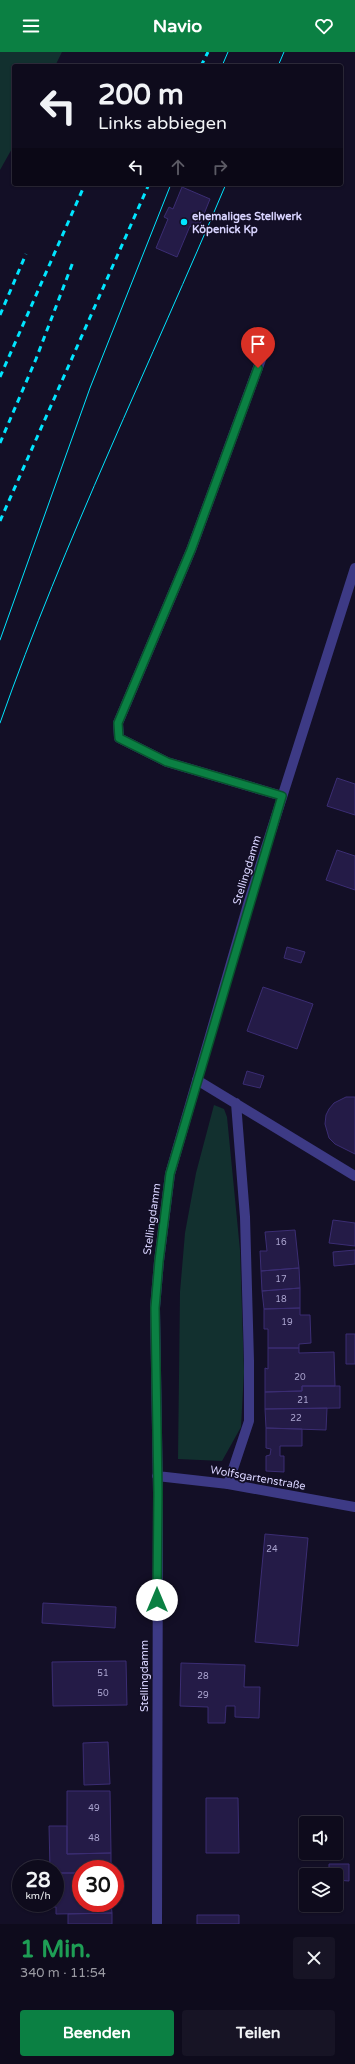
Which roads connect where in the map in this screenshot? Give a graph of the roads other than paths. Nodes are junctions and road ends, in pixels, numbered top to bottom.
1 (263, 354) dead end
2 (355, 568) edge
3 (282, 796) junction
4 (197, 1080) junction
5 (236, 1103) junction
6 (355, 1176) edge
7 (157, 1476) junction
8 (228, 1484) junction
9 (355, 1507) edge
10 (157, 1924) edge

1 - 3 street
2 - 3 street, Stellingdamm
3 - 4 street, Stellingdamm
4 - 5 street
4 - 7 street, Stellingdamm
5 - 6 street
5 - 8 street
7 - 8 street, Wolfsgartenstraße
7 - 10 street, Stellingdamm
8 - 9 street, Wolfsgartenstraße

